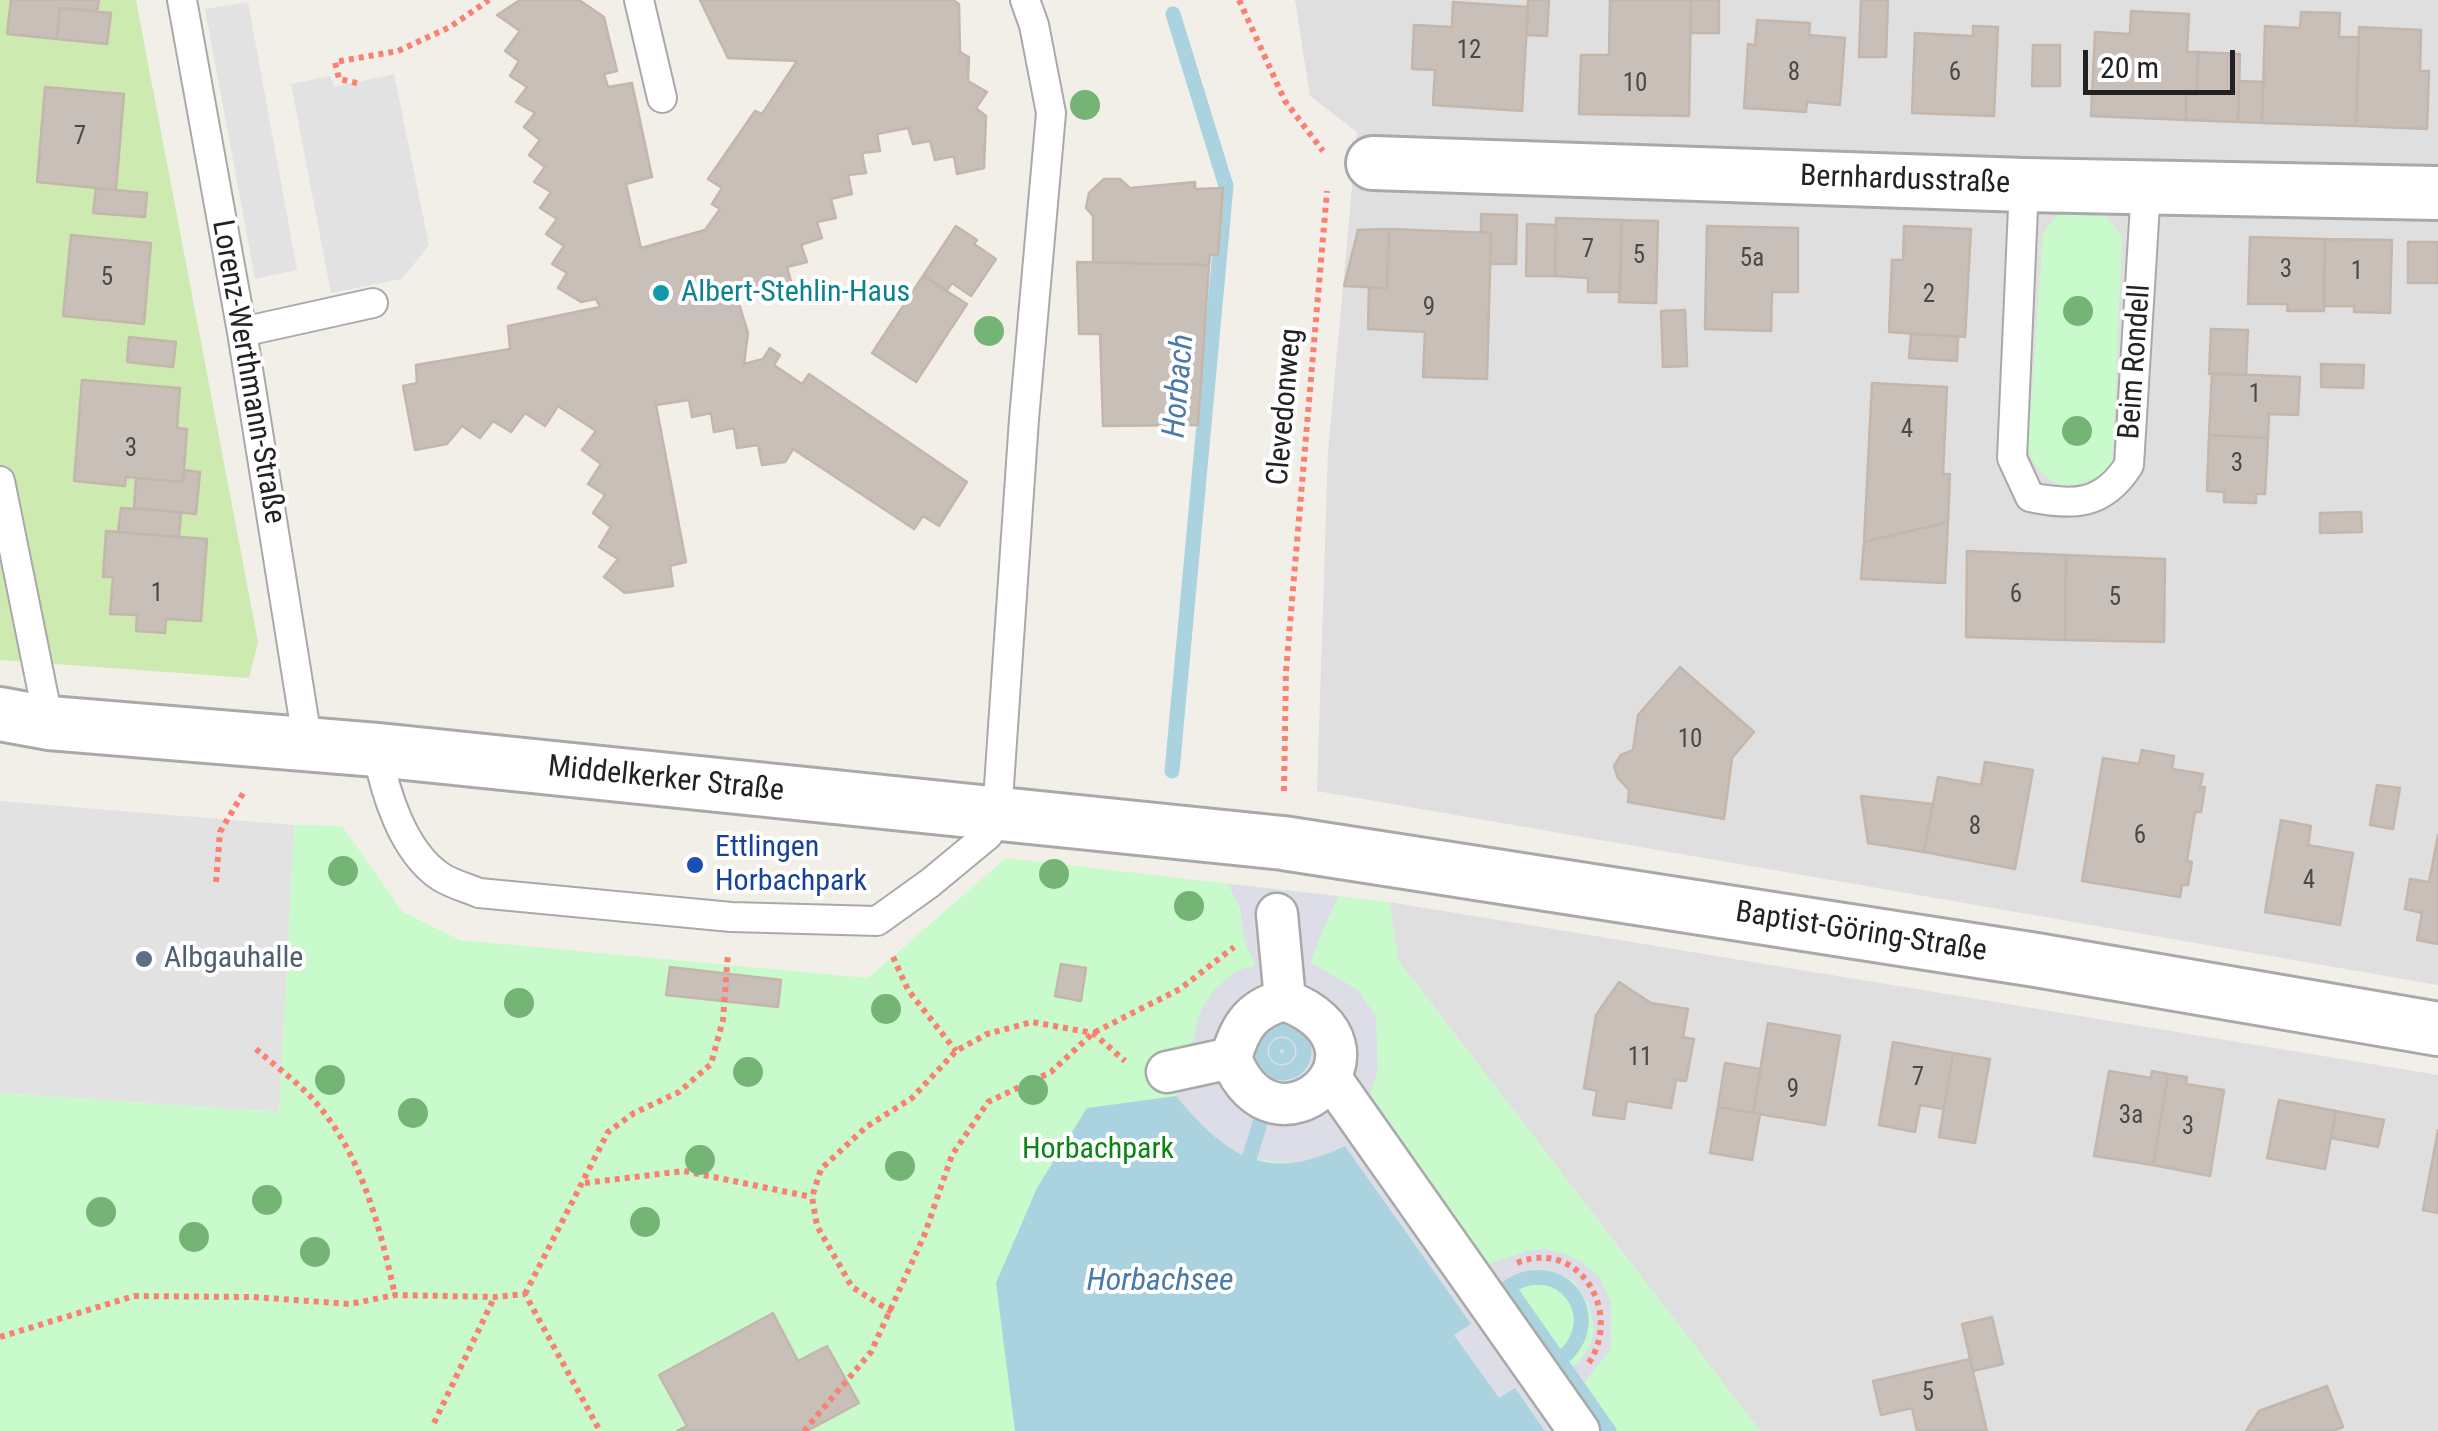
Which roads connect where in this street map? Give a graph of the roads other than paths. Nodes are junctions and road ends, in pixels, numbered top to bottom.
1 (182, 0) edge
2 (639, 0) edge
3 (1025, 0) edge
4 (662, 98) dead end
5 (1344, 167) road end
6 (2024, 185) junction
7 (2146, 188) junction
8 (2438, 193) edge
9 (374, 303) dead end
10 (242, 332) junction
11 (0, 482) edge
12 (24, 718) edge
13 (308, 745) junction
14 (377, 750) junction
15 (998, 814) junction
16 (1283, 843) joint
17 (1278, 914) road end
18 (1285, 1000) junction
19 (2438, 1029) edge
20 (1232, 1058) junction
21 (1167, 1072) road end
22 (1330, 1076) junction
23 (1579, 1431) edge

1 - 10 lane, Lorenz-Werthmann-Straße
2 - 4 lane
3 - 15 lane
5 - 6 street, Bernhardusstraße
6 - 7 street, Bernhardusstraße
6 - 7 lane, Beim Rondell
7 - 8 street, Bernhardusstraße
9 - 10 lane
10 - 13 lane, Lorenz-Werthmann-Straße
11 - 12 lane, Middelkerker Straße
12 - 13 street, Middelkerker Straße
13 - 14 street, Middelkerker Straße
14 - 15 street, Middelkerker Straße
14 - 15 lane
15 - 16 street, Middelkerker Straße
16 - 19 street, Baptist-Göring-Straße
17 - 18 street
18 - 20 street
18 - 22 street
20 - 21 street
20 - 22 street
22 - 23 street

